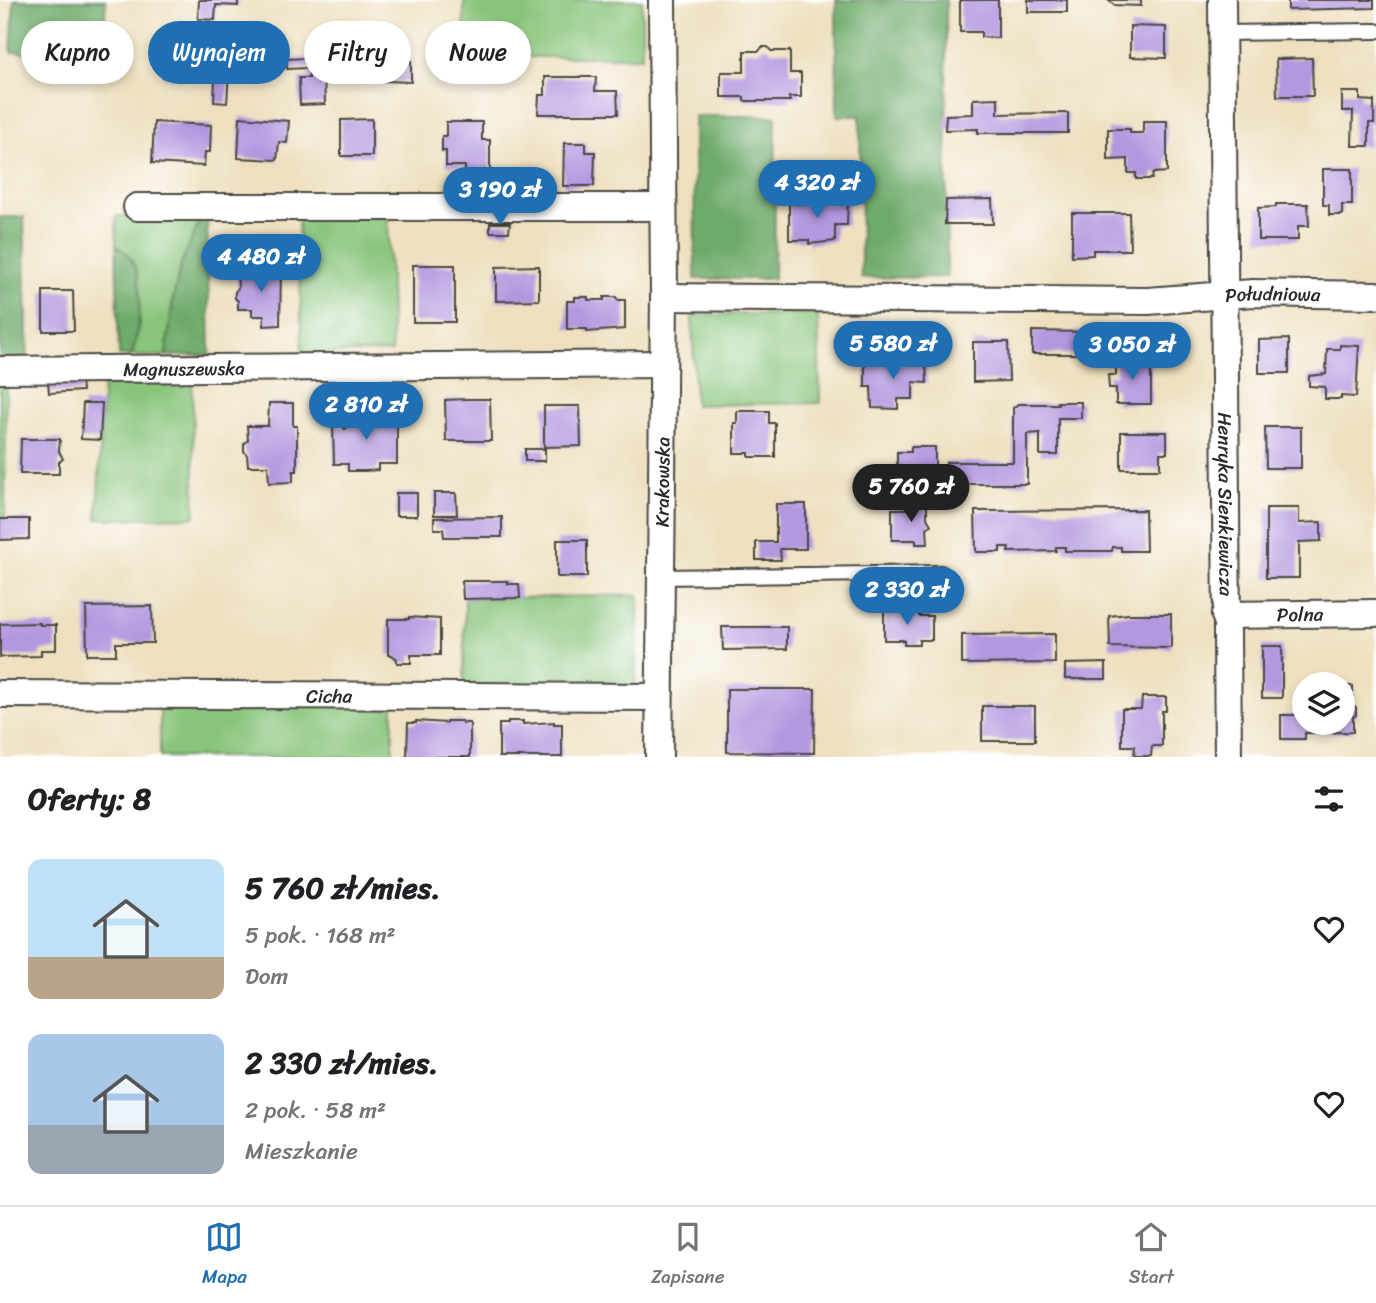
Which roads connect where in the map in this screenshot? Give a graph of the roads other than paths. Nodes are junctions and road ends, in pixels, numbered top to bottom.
1 (662, 0) edge
2 (1222, 0) edge
3 (1376, 31) edge
4 (1223, 33) junction
5 (137, 207) dead end
6 (662, 207) junction
7 (1223, 295) junction
8 (1376, 295) edge
9 (664, 297) junction
10 (663, 364) junction
11 (0, 370) edge
12 (941, 573) dead end
13 (661, 577) junction
14 (1376, 613) edge
15 (1225, 615) junction
16 (0, 694) edge
17 (659, 697) junction
18 (659, 757) edge
19 (1227, 757) edge

1 - 6 street, Krakowska
2 - 4 street, Henryka Sienkiewicza
3 - 4 lane
4 - 7 street, Henryka Sienkiewicza
5 - 6 street
6 - 9 street, Krakowska
7 - 8 street, Południowa
7 - 9 street, Południowa
7 - 15 street, Henryka Sienkiewicza
9 - 10 street, Krakowska
10 - 11 street, Magnuszewska
10 - 13 street, Krakowska
12 - 13 lane
13 - 17 street, Krakowska
14 - 15 street, Polna
15 - 19 street, Henryka Sienkiewicza
16 - 17 street, Cicha
17 - 18 street, Krakowska

